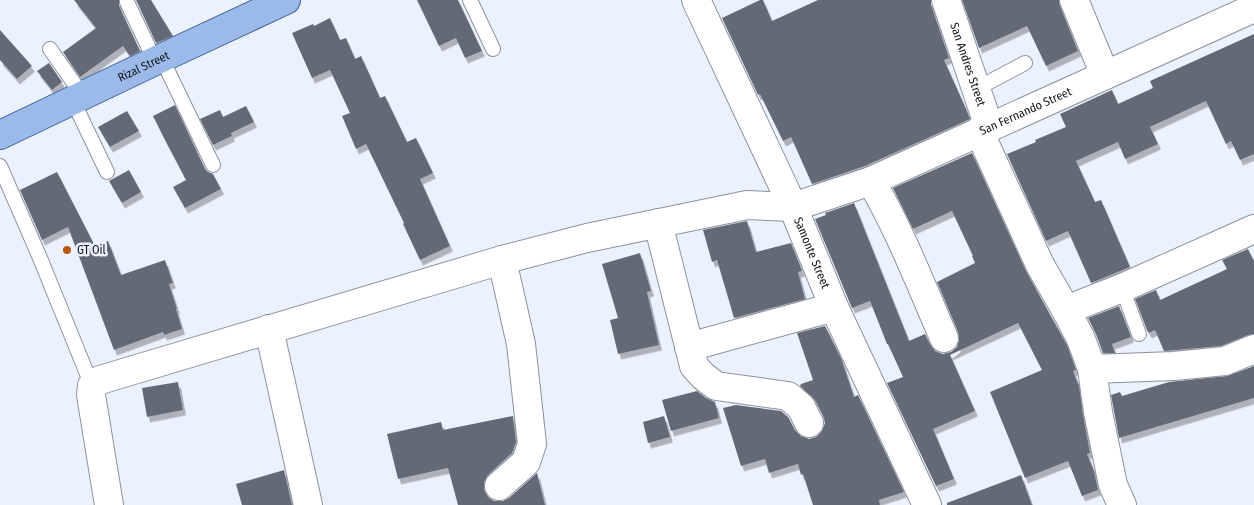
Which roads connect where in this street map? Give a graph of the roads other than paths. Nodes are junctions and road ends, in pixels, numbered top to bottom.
1 (286, 0) edge
2 (470, 0) edge
3 (696, 0) edge
4 (946, 0) edge
5 (1074, 0) edge
6 (127, 2) dead end
7 (1254, 8) edge
8 (50, 49) dead end
9 (493, 49) dead end
10 (159, 60) junction
11 (1025, 63) dead end
12 (1105, 75) junction
13 (976, 89) junction
14 (78, 98) junction
15 (984, 129) junction
16 (0, 135) edge
17 (213, 165) dead end
18 (0, 166) edge
19 (106, 172) dead end
20 (871, 180) junction
21 (793, 206) junction
22 (658, 224) junction
23 (1254, 229) edge
24 (502, 260) junction
25 (1122, 288) junction
26 (834, 307) junction
27 (1066, 310) junction
28 (269, 329) junction
29 (1139, 334) dead end
30 (944, 338) dead end
31 (689, 347) junction
32 (1254, 349) edge
33 (1092, 369) junction
34 (92, 386) junction
35 (809, 424) dead end
36 (499, 486) dead end
37 (109, 505) edge
38 (308, 505) edge
39 (927, 505) edge
40 (1122, 505) edge

1 - 10 main road, Rizal Street
2 - 9 lane
3 - 21 street, Samonte Street
4 - 13 street, San Andres Street
5 - 12 street
6 - 10 lane
7 - 12 street, San Fernando Street
8 - 14 lane
10 - 14 main road, Rizal Street
10 - 17 lane
11 - 13 lane
12 - 15 street, San Fernando Street
13 - 15 street, San Andres Street
14 - 16 main road, Rizal Street
14 - 19 lane
15 - 20 street, San Fernando Street
15 - 27 street, San Andres Street
18 - 34 lane
20 - 21 street, San Fernando Street
20 - 30 street
21 - 22 street, San Fernando Street
21 - 26 street, Samonte Street
22 - 24 street, San Fernando Street
22 - 31 street
23 - 25 street
24 - 28 street, San Fernando Street
24 - 36 street
25 - 27 street
25 - 29 lane
26 - 31 street
26 - 39 street, Samonte Street
27 - 33 street, San Andres Street
28 - 34 street, San Fernando Street
28 - 38 street
31 - 35 street
32 - 33 street
33 - 40 street, San Andres Street
34 - 37 street

